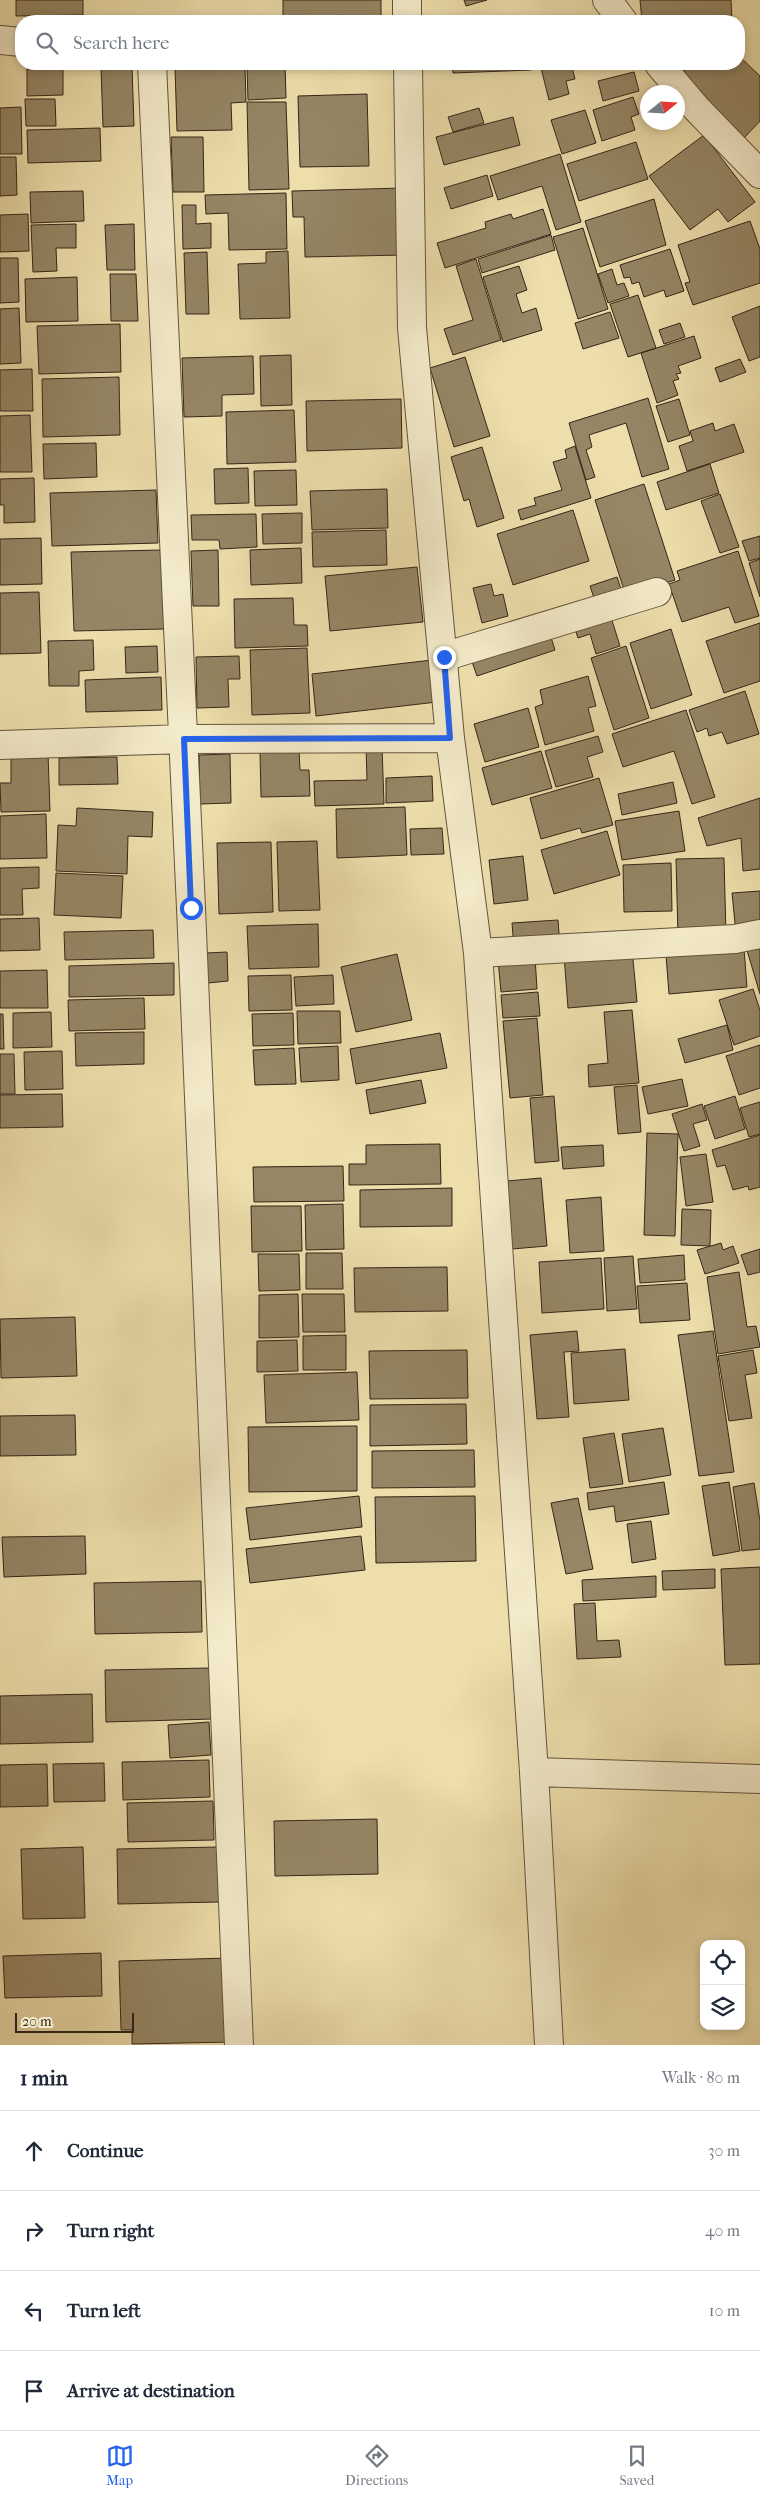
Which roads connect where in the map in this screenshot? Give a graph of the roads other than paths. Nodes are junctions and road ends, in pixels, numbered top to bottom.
1 (406, 0) edge
2 (607, 0) edge
3 (407, 15) edge
4 (618, 15) edge
5 (0, 40) edge
6 (15, 41) edge
7 (152, 70) edge
8 (408, 70) edge
9 (664, 70) edge
10 (760, 174) edge
11 (658, 592) dead end
12 (444, 657) junction
13 (450, 738) junction
14 (184, 739) junction
15 (0, 745) edge
16 (760, 934) edge
17 (478, 953) junction
18 (534, 1772) junction
19 (760, 1779) edge
20 (239, 2045) edge
21 (549, 2045) edge

1 - 3 street
2 - 4 street
5 - 6 street
7 - 14 street
8 - 12 street
9 - 10 street
11 - 12 street
12 - 13 street
13 - 14 street
13 - 17 street
14 - 15 street
14 - 20 street
16 - 17 street
17 - 18 street
18 - 19 street
18 - 21 street

